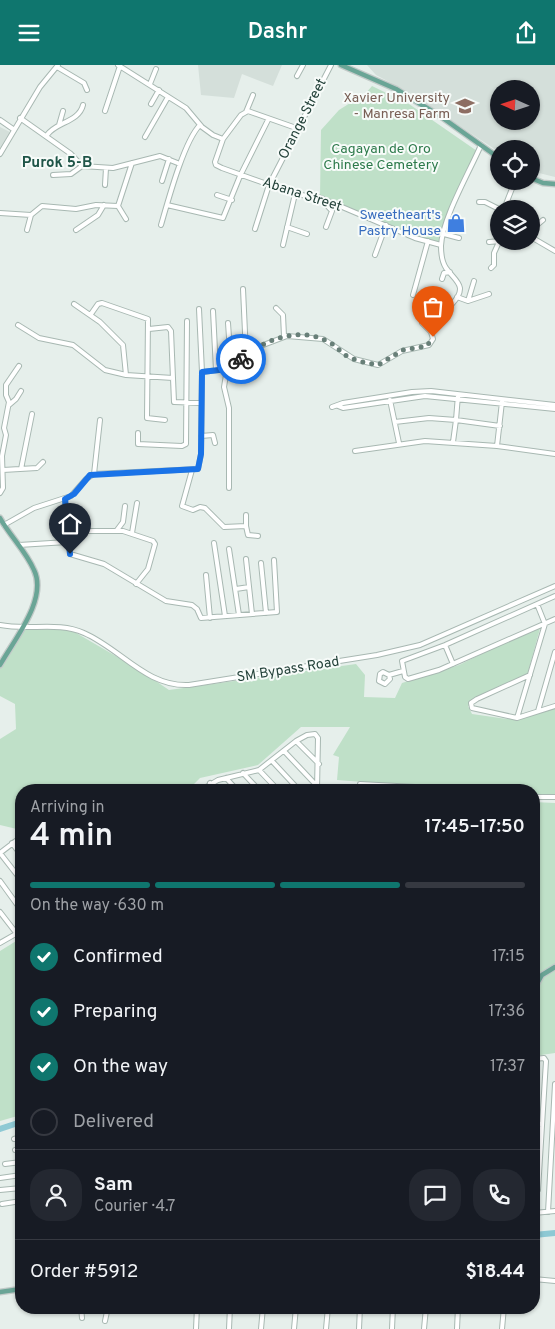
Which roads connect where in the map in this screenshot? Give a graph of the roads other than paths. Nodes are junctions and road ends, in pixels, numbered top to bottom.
1 (119, 65) edge
2 (303, 65) edge
3 (331, 65) edge
4 (341, 65) edge
5 (58, 66) edge
6 (156, 69) dead end
7 (298, 75) dead end
8 (150, 85) junction
9 (87, 90) dead end
10 (159, 90) junction
11 (253, 95) dead end
12 (168, 97) junction
13 (151, 104) dead end
14 (83, 105) dead end
15 (63, 111) dead end
16 (105, 111) dead end
17 (246, 112) junction
18 (20, 118) junction
19 (0, 120) edge
20 (268, 120) junction
21 (59, 125) junction
22 (200, 125) junction
23 (13, 129) junction
24 (299, 129) junction
25 (47, 135) junction
26 (146, 137) dead end
27 (223, 139) junction
28 (481, 145) junction
29 (490, 152) edge
30 (0, 154) edge
31 (169, 159) junction
32 (132, 163) junction
33 (180, 164) junction
34 (82, 166) junction
35 (106, 168) junction
36 (53, 175) dead end
37 (240, 176) junction
38 (162, 181) dead end
39 (540, 182) edge
40 (555, 184) edge
41 (105, 185) dead end
42 (269, 185) junction
43 (296, 194) junction
44 (217, 195) dead end
45 (320, 198) junction
46 (232, 200) junction
47 (478, 202) dead end
48 (490, 204) edge
49 (104, 205) junction
50 (167, 205) junction
51 (118, 206) junction
52 (0, 213) edge
53 (31, 215) junction
54 (126, 219) dead end
55 (543, 219) dead end
56 (540, 222) edge
57 (161, 225) dead end
58 (386, 225) junction
59 (287, 227) junction
60 (326, 227) dead end
61 (255, 229) dead end
62 (27, 230) dead end
63 (76, 230) dead end
64 (307, 234) dead end
65 (444, 234) junction
66 (460, 238) dead end
67 (428, 241) junction
68 (540, 242) edge
69 (283, 245) dead end
70 (441, 245) junction
71 (495, 250) edge
72 (555, 251) edge
73 (375, 255) dead end
74 (490, 268) dead end
75 (450, 272) junction
76 (442, 279) dead end
77 (474, 281) dead end
78 (243, 289) dead end
79 (489, 294) dead end
80 (413, 295) dead end
81 (457, 297) junction
82 (468, 301) junction
83 (74, 304) dead end
84 (276, 308) dead end
85 (199, 309) dead end
86 (214, 311) dead end
87 (91, 315) junction
88 (187, 321) dead end
89 (228, 323) dead end
90 (18, 325) dead end
91 (148, 329) junction
92 (284, 336) junction
93 (246, 354) junction
94 (19, 367) dead end
95 (229, 368) junction
96 (216, 370) junction
97 (202, 372) junction
98 (126, 375) junction
99 (148, 377) junction
100 (173, 378) junction
101 (20, 391) dead end
102 (424, 393) junction
103 (390, 395) junction
104 (458, 396) junction
105 (391, 400) junction
106 (503, 401) junction
107 (188, 403) junction
108 (201, 403) junction
109 (9, 405) junction
110 (555, 405) edge
111 (338, 406) junction
112 (332, 407) dead end
113 (555, 409) edge
114 (32, 414) dead end
115 (100, 420) dead end
116 (456, 420) junction
117 (165, 421) dead end
118 (395, 422) junction
119 (500, 426) junction
120 (138, 433) dead end
121 (201, 436) junction
122 (453, 442) junction
123 (215, 443) dead end
124 (399, 443) junction
125 (497, 446) junction
126 (355, 451) dead end
127 (555, 454) edge
128 (43, 461) dead end
129 (3, 469) junction
130 (21, 469) junction
131 (192, 470) junction
132 (94, 474) junction
133 (229, 488) dead end
134 (0, 493) edge
135 (65, 499) junction
136 (137, 503) dead end
137 (125, 506) dead end
138 (246, 515) dead end
139 (0, 518) edge
140 (4, 525) junction
141 (246, 526) junction
142 (117, 530) junction
143 (68, 531) junction
144 (132, 533) junction
145 (258, 536) dead end
146 (67, 542) junction
147 (214, 543) dead end
148 (19, 545) junction
149 (229, 549) dead end
150 (246, 559) dead end
151 (274, 560) dead end
152 (260, 563) dead end
153 (206, 575) dead end
154 (136, 584) junction
155 (555, 586) edge
156 (249, 587) junction
157 (236, 589) junction
158 (555, 596) edge
159 (537, 604) junction
160 (266, 613) junction
161 (252, 614) junction
162 (239, 615) junction
163 (225, 616) junction
164 (210, 618) junction
165 (555, 619) edge
166 (545, 624) junction
167 (0, 625) edge
168 (23, 627) junction
169 (445, 645) junction
170 (555, 652) edge
171 (453, 664) junction
172 (0, 665) edge
173 (403, 671) junction
174 (389, 675) dead end
175 (530, 675) junction
176 (555, 706) edge
177 (538, 711) junction
178 (517, 718) junction
179 (296, 741) junction
180 (284, 751) junction
181 (272, 761) junction
182 (319, 765) junction
183 (259, 770) junction
184 (243, 773) junction
185 (226, 778) junction
186 (210, 783) edge
187 (232, 784) edge
188 (253, 784) edge
189 (272, 784) edge
190 (293, 784) edge
191 (313, 784) edge
192 (317, 784) edge
193 (540, 797) edge
194 (555, 797) edge
195 (15, 841) edge
196 (12, 843) junction
197 (15, 847) edge
198 (0, 853) edge
199 (15, 872) edge
200 (0, 881) edge
201 (15, 902) edge
202 (0, 912) edge
203 (15, 933) edge
204 (15, 934) edge
205 (0, 942) edge
206 (555, 967) edge
207 (540, 978) edge
208 (540, 1058) edge
209 (555, 1084) edge
210 (542, 1125) joint
211 (553, 1140) edge
212 (541, 1141) joint
213 (540, 1156) edge
214 (15, 1163) edge
215 (5, 1164) dead end
216 (15, 1176) edge
217 (0, 1178) edge
218 (15, 1189) edge
219 (0, 1191) edge
220 (15, 1202) edge
221 (2, 1204) dead end
222 (555, 1211) edge
223 (548, 1212) junction
224 (540, 1213) edge
225 (540, 1280) edge
226 (555, 1281) edge
227 (15, 1290) edge
228 (0, 1292) edge
229 (82, 1314) edge
230 (106, 1314) edge
231 (197, 1314) edge
232 (230, 1314) edge
233 (262, 1314) edge
234 (295, 1314) edge
235 (327, 1314) edge
236 (360, 1314) edge
237 (393, 1314) edge
238 (425, 1314) edge
239 (457, 1314) edge
240 (503, 1314) edge
241 (82, 1318) dead end
242 (105, 1321) dead end
243 (196, 1329) edge
244 (229, 1329) edge
245 (261, 1329) edge
246 (294, 1329) edge
247 (326, 1329) edge
248 (359, 1329) edge
249 (392, 1329) edge
250 (424, 1329) edge
251 (456, 1329) edge
252 (502, 1329) edge

1 - 8 street
1 - 16 street
2 - 7 street
3 - 24 street, Orange Street
4 - 28 main road
5 - 9 street
5 - 18 street
6 - 8 street
8 - 10 street
10 - 12 street
10 - 13 street
11 - 17 street
12 - 22 street
12 - 26 street
14 - 21 street
15 - 21 street
17 - 20 street
17 - 27 street
18 - 23 street
18 - 25 street
19 - 23 street
20 - 24 street
20 - 37 street
21 - 25 street
22 - 27 street
22 - 33 street
23 - 30 street
24 - 42 street, Orange Street
25 - 34 street
27 - 37 street, Abana Street
28 - 29 main road
28 - 65 street
31 - 32 street
31 - 33 street
31 - 38 street
32 - 35 street
32 - 51 street
33 - 50 street
34 - 35 street
34 - 36 street
35 - 41 street
37 - 42 street, Abana Street
37 - 46 street
39 - 40 main road
42 - 43 street, Abana Street
42 - 61 street, Orange Street
43 - 45 street, Abana Street
43 - 59 street
44 - 46 street
45 - 58 street, Abana Street
45 - 60 street
46 - 50 street
47 - 48 street
49 - 51 street
49 - 53 street
49 - 63 street
50 - 57 street
51 - 54 street
52 - 53 street
53 - 62 street
55 - 56 street
58 - 67 street, Abana Street
58 - 73 street
59 - 64 street
59 - 69 street
65 - 66 street
65 - 70 street
67 - 70 street, Abana Street
67 - 80 street
68 - 72 street
70 - 75 street
71 - 74 street
75 - 76 street
75 - 81 street
77 - 82 street
78 - 93 street
79 - 82 street
81 - 82 street
81 - 92 street
83 - 87 street
84 - 92 street
85 - 97 street
86 - 96 street
87 - 91 street
87 - 98 street
88 - 107 street
89 - 95 street
90 - 98 street
91 - 99 street
91 - 100 street
92 - 93 street
93 - 95 street
94 - 109 street
95 - 96 street
95 - 133 street
96 - 97 street
97 - 108 street
98 - 99 street
99 - 100 street
99 - 117 street
100 - 107 street
101 - 109 street
102 - 103 street
102 - 104 street
102 - 105 street
103 - 105 street
103 - 111 street
104 - 106 street
104 - 116 street
105 - 111 street
105 - 118 street
106 - 110 street
106 - 113 street
106 - 119 street
107 - 108 street
107 - 120 street
108 - 121 street
109 - 129 street
111 - 112 street
114 - 130 street
115 - 132 street
116 - 118 street
116 - 119 street
116 - 122 street
118 - 124 street
119 - 125 street
121 - 123 street
121 - 131 street
122 - 124 street
122 - 125 street
124 - 126 street
125 - 127 street
128 - 130 street
129 - 130 street
129 - 134 street
131 - 132 street
131 - 141 street
132 - 135 street
135 - 140 street
135 - 143 street
136 - 144 street
137 - 142 street
138 - 141 street
139 - 140 main road
140 - 148 main road
141 - 145 street
142 - 143 street
142 - 144 street
143 - 146 street
144 - 154 street
146 - 148 street
146 - 154 street
147 - 163 street
148 - 168 main road
149 - 157 street
150 - 156 street
151 - 160 street
152 - 160 street
153 - 164 street
154 - 164 street
155 - 168 street, SM Bypass Road
156 - 157 street
156 - 161 street
157 - 162 street
158 - 159 street
159 - 166 street
159 - 169 street
160 - 161 street
161 - 162 street
162 - 163 street
163 - 164 street
165 - 166 street
166 - 171 street
166 - 175 street
167 - 168 street, SM Bypass Road
168 - 172 main road
169 - 171 street
169 - 173 street
170 - 177 street
171 - 173 street
173 - 174 street
175 - 178 street
175 - 178 street
176 - 177 street
177 - 178 street
179 - 180 street
179 - 182 street
179 - 182 street
180 - 181 street
180 - 191 street
181 - 183 street
181 - 190 street
182 - 192 street
183 - 184 street
183 - 189 street
184 - 185 street
184 - 188 street
185 - 186 street
185 - 187 street
193 - 194 street
195 - 196 street
196 - 197 street
196 - 198 street
198 - 199 street
200 - 201 street
202 - 203 street
204 - 205 street
206 - 207 main road
208 - 210 street
209 - 211 street
210 - 212 street
211 - 223 street
212 - 213 street
214 - 215 street
216 - 217 street
218 - 219 street
220 - 221 street
222 - 223 street
223 - 224 street
225 - 226 street
227 - 228 main road
229 - 241 street
230 - 242 street
231 - 243 street
232 - 244 street
233 - 245 street
234 - 246 street
235 - 247 street
236 - 248 street
237 - 249 street
238 - 250 street
239 - 251 street
240 - 252 street

